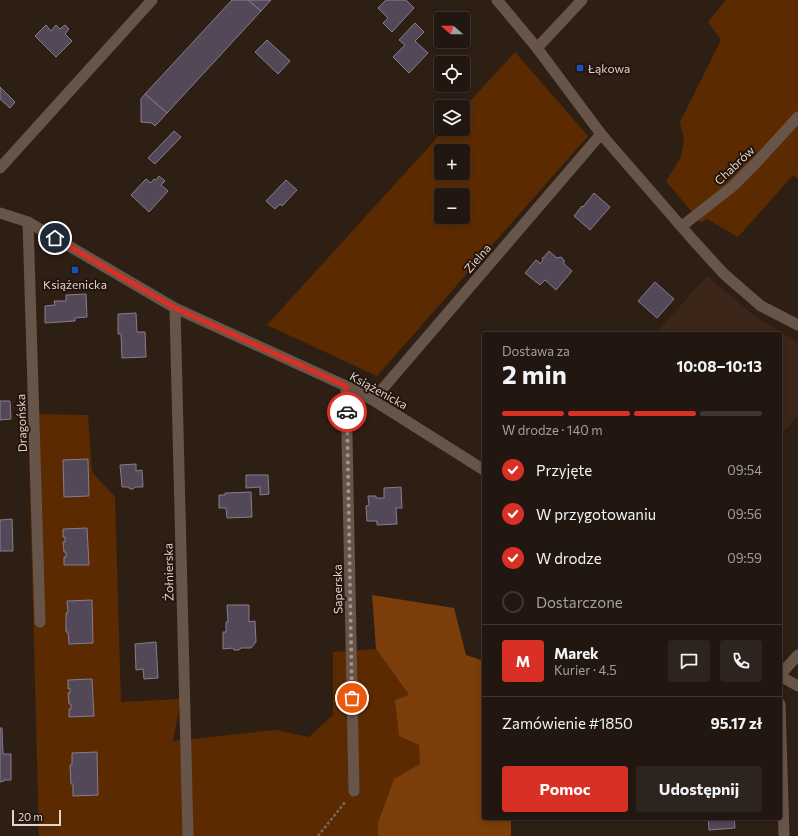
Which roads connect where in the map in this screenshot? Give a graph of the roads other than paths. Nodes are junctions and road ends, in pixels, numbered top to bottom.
1 (152, 0) edge
2 (497, 0) edge
3 (582, 0) edge
4 (537, 48) junction
5 (798, 117) edge
6 (601, 134) junction
7 (0, 168) edge
8 (0, 213) edge
9 (28, 222) junction
10 (682, 226) junction
11 (175, 308) junction
12 (798, 325) edge
13 (346, 386) junction
14 (373, 400) junction
15 (482, 469) edge
16 (40, 622) dead end
17 (798, 655) edge
18 (782, 673) edge
19 (782, 676) edge
20 (798, 686) edge
21 (782, 770) edge
22 (354, 791) road end
23 (188, 836) edge
24 (784, 836) edge

1 - 7 street
2 - 4 street
3 - 4 street
4 - 6 street
5 - 10 street, Chabrów
6 - 10 street
6 - 14 street, Zielna
8 - 9 street, Książenicka
9 - 11 street, Książenicka
9 - 16 street, Dragońska
10 - 12 street
11 - 13 street, Książenicka
11 - 23 street, Żołnierska
13 - 14 street, Książenicka
13 - 22 street, Saperska
14 - 15 street, Książenicka
17 - 18 street
19 - 20 street
21 - 24 street

